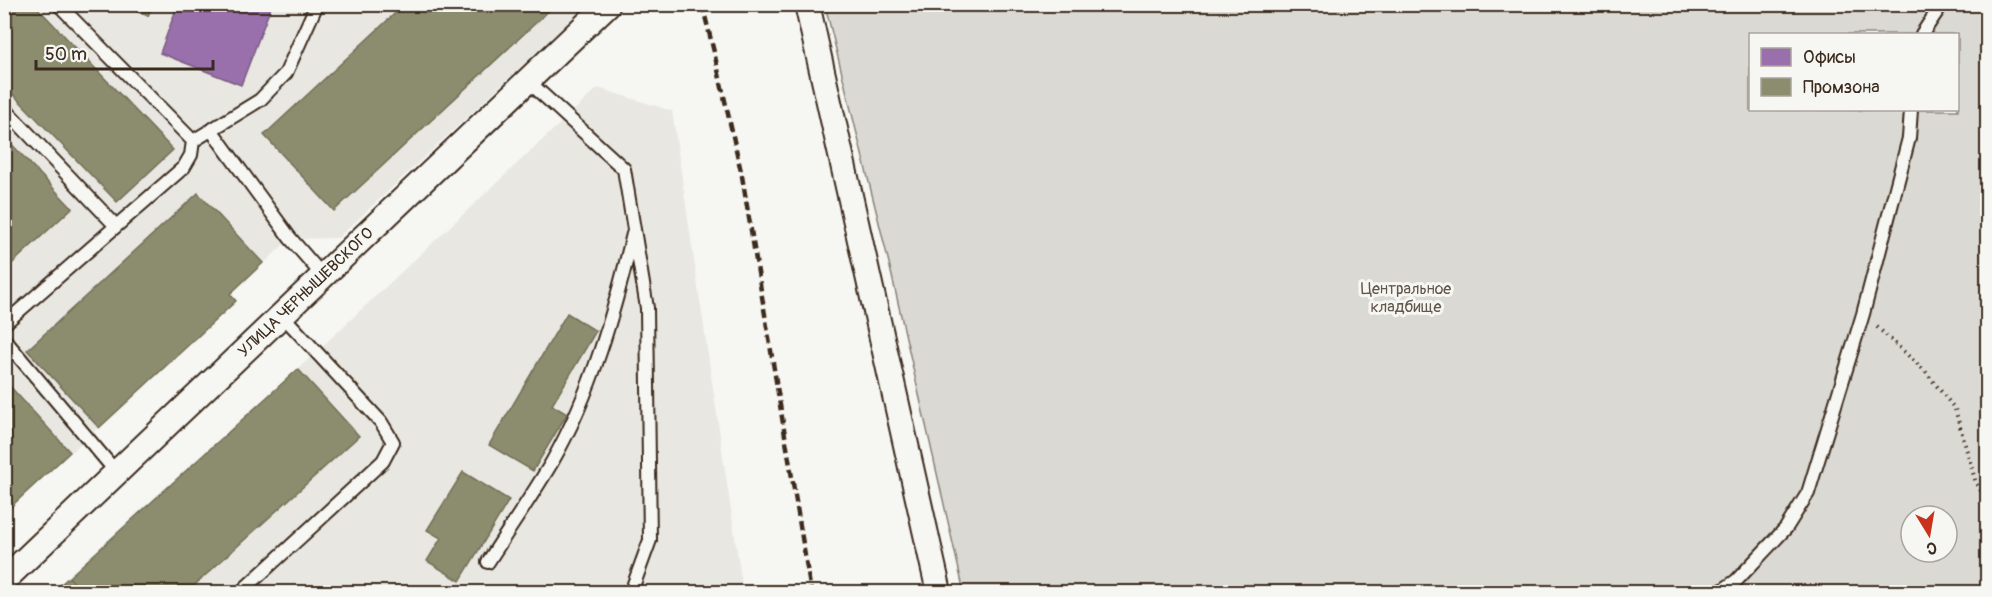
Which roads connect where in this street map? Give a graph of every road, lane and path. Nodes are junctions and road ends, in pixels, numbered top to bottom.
1 (58, 4) edge
2 (317, 4) edge
3 (608, 4) edge
4 (807, 4) edge
5 (1942, 4) edge
6 (1923, 33) edge
7 (528, 81) junction
8 (4, 108) edge
9 (1911, 111) edge
10 (212, 131) junction
11 (194, 141) junction
12 (116, 226) junction
13 (634, 227) junction
14 (323, 276) junction
15 (1863, 314) junction
16 (282, 315) junction
17 (4, 324) edge
18 (5, 342) edge
19 (117, 473) junction
20 (1988, 502) edge
21 (488, 562) dead end
22 (4, 580) edge
23 (241, 592) edge
24 (631, 592) edge
25 (939, 592) edge
26 (1720, 592) edge

1 - 11 lane
2 - 10 lane
3 - 7 street, УЛИЦА ЧЕРНЫШЕВСКОГО
4 - 25 street
5 - 6 lane
7 - 13 lane
7 - 14 street, УЛИЦА ЧЕРНЫШЕВСКОГО
8 - 12 lane
9 - 15 lane
10 - 11 lane
10 - 14 lane
11 - 12 lane
12 - 17 lane
13 - 21 lane
13 - 24 lane
14 - 16 street, УЛИЦА ЧЕРНЫШЕВСКОГО
15 - 20 path
15 - 26 lane
16 - 19 street, УЛИЦА ЧЕРНЫШЕВСКОГО
16 - 23 lane
18 - 19 lane
19 - 22 street, УЛИЦА ЧЕРНЫШЕВСКОГО

